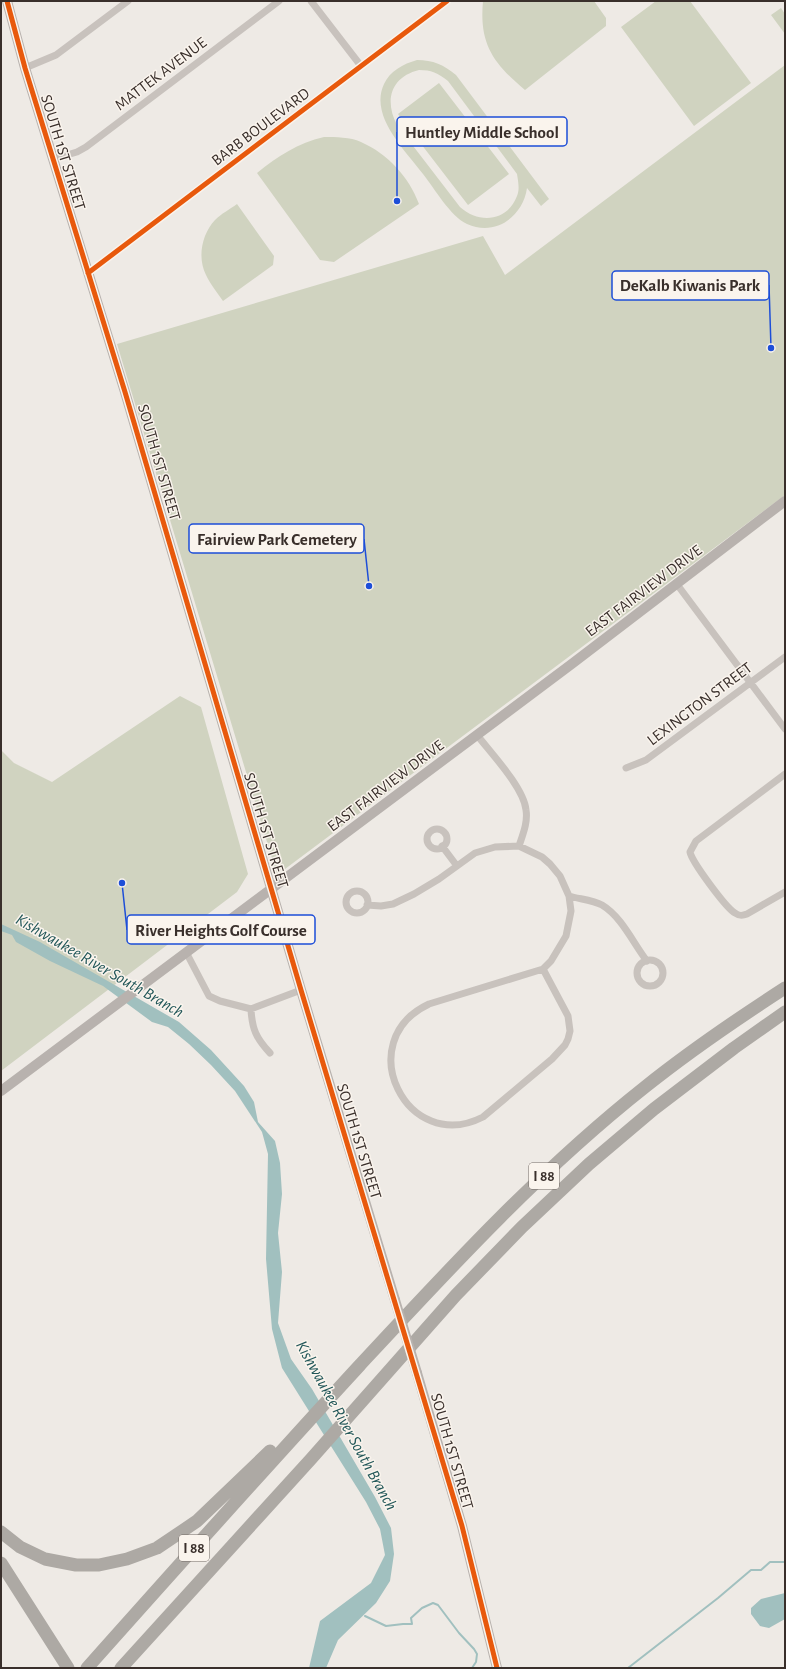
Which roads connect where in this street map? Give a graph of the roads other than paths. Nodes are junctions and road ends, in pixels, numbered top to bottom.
1 (7, 1) edge
2 (128, 1) edge
3 (279, 1) edge
4 (311, 1) edge
5 (447, 1) edge
6 (361, 66) junction
7 (25, 68) junction
8 (53, 159) junction
9 (88, 273) junction
10 (785, 501) edge
11 (676, 583) junction
12 (785, 656) edge
13 (750, 683) junction
14 (785, 729) edge
15 (477, 735) junction
16 (626, 768) dead end
17 (785, 774) edge
18 (442, 846) dead end
19 (518, 846) junction
20 (457, 866) junction
21 (271, 888) junction
22 (785, 892) edge
23 (569, 896) junction
24 (367, 905) dead end
25 (186, 952) junction
26 (647, 961) dead end
27 (543, 968) junction
28 (785, 988) edge
29 (301, 990) junction
30 (251, 1009) junction
31 (785, 1012) edge
32 (270, 1053) dead end
33 (1, 1091) edge
34 (301, 1427) junction
35 (1, 1532) edge
36 (1, 1564) edge
37 (1, 1574) edge
38 (65, 1667) edge
39 (87, 1668) edge
40 (121, 1668) edge
41 (497, 1668) edge

1 - 7 street, SOUTH 1ST STREET
2 - 7 street
3 - 8 street, MATTEK AVENUE
4 - 6 street
5 - 6 street, BARB BOULEVARD
6 - 9 street, BARB BOULEVARD
7 - 8 street, SOUTH 1ST STREET
8 - 9 street, SOUTH 1ST STREET
9 - 21 street, SOUTH 1ST STREET
10 - 11 street, EAST FAIRVIEW DRIVE
11 - 13 street
11 - 15 street, EAST FAIRVIEW DRIVE
12 - 13 street, LEXINGTON STREET
13 - 14 street
13 - 16 street, LEXINGTON STREET
15 - 19 street
15 - 21 street, EAST FAIRVIEW DRIVE
17 - 22 street
18 - 20 street
19 - 20 street
19 - 23 street
20 - 24 street
21 - 25 street, EAST FAIRVIEW DRIVE
21 - 29 street, SOUTH 1ST STREET
23 - 26 street
23 - 27 street
25 - 30 street
25 - 33 street, EAST FAIRVIEW DRIVE
27 - 27 street
28 - 34 highway, I 88
29 - 30 street
29 - 41 street, SOUTH 1ST STREET, bridge
30 - 32 street
31 - 40 highway, I 88
34 - 35 highway
34 - 39 highway, I 88
36 - 38 highway
37 - 38 highway

